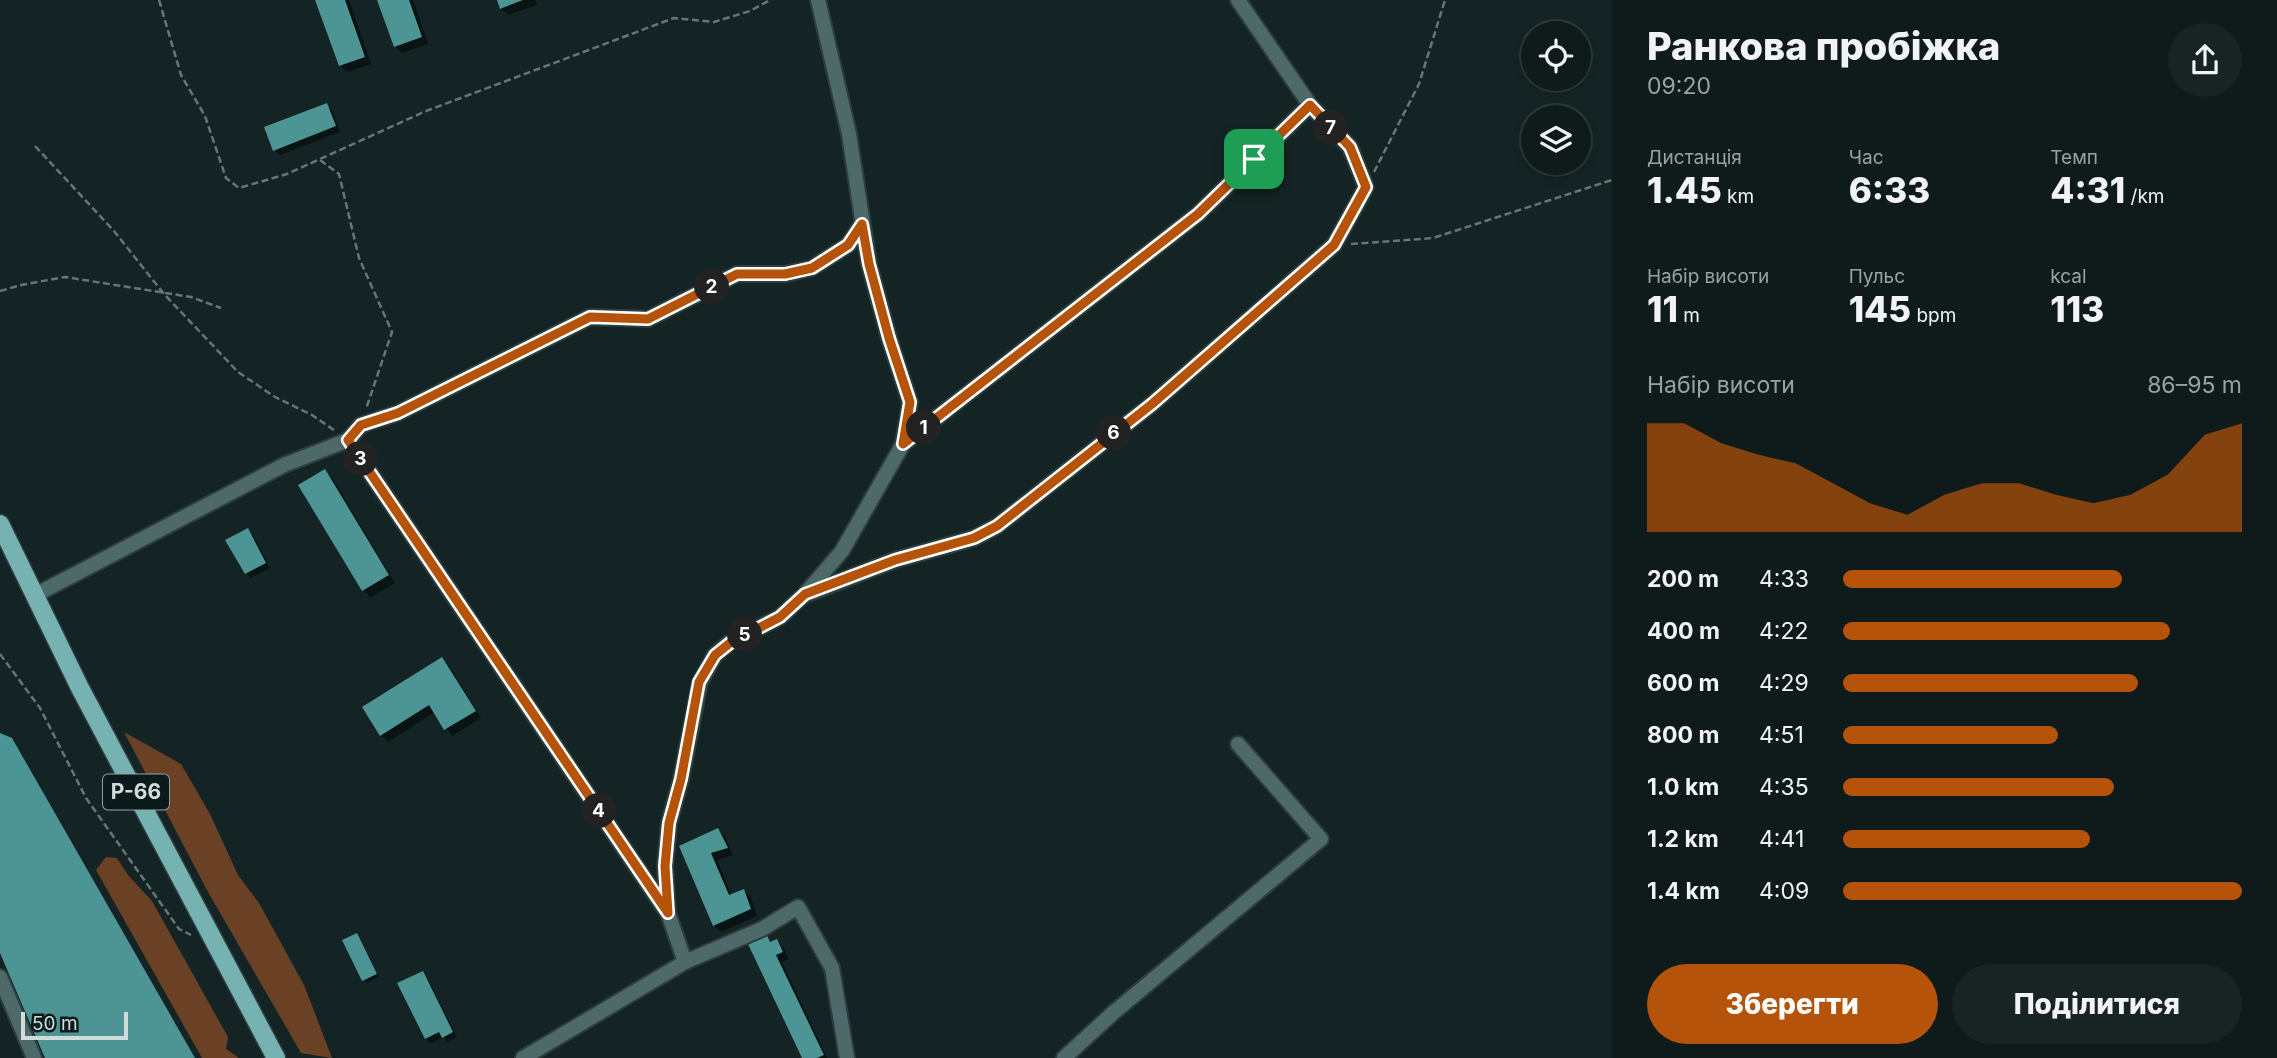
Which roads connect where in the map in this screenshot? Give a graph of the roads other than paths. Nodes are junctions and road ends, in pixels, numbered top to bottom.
1 (818, 0) edge
2 (1238, 0) edge
3 (1310, 105) junction
4 (862, 224) junction
5 (348, 440) junction
6 (903, 444) junction
7 (0, 524) edge
8 (805, 594) junction
9 (35, 595) junction
10 (1238, 744) dead end
11 (668, 913) junction
12 (685, 962) junction
13 (0, 977) edge
14 (34, 1058) edge
15 (276, 1058) edge
16 (523, 1058) edge
17 (847, 1058) edge
18 (1065, 1058) edge

1 - 4 street
2 - 3 street
3 - 6 street
3 - 8 street
4 - 5 street
4 - 6 street
5 - 9 street
5 - 11 street
6 - 8 street
7 - 9 main road, Р-66
8 - 11 street
9 - 15 main road, Р-66
10 - 18 street
11 - 12 street
12 - 16 street
12 - 17 street
13 - 14 street

